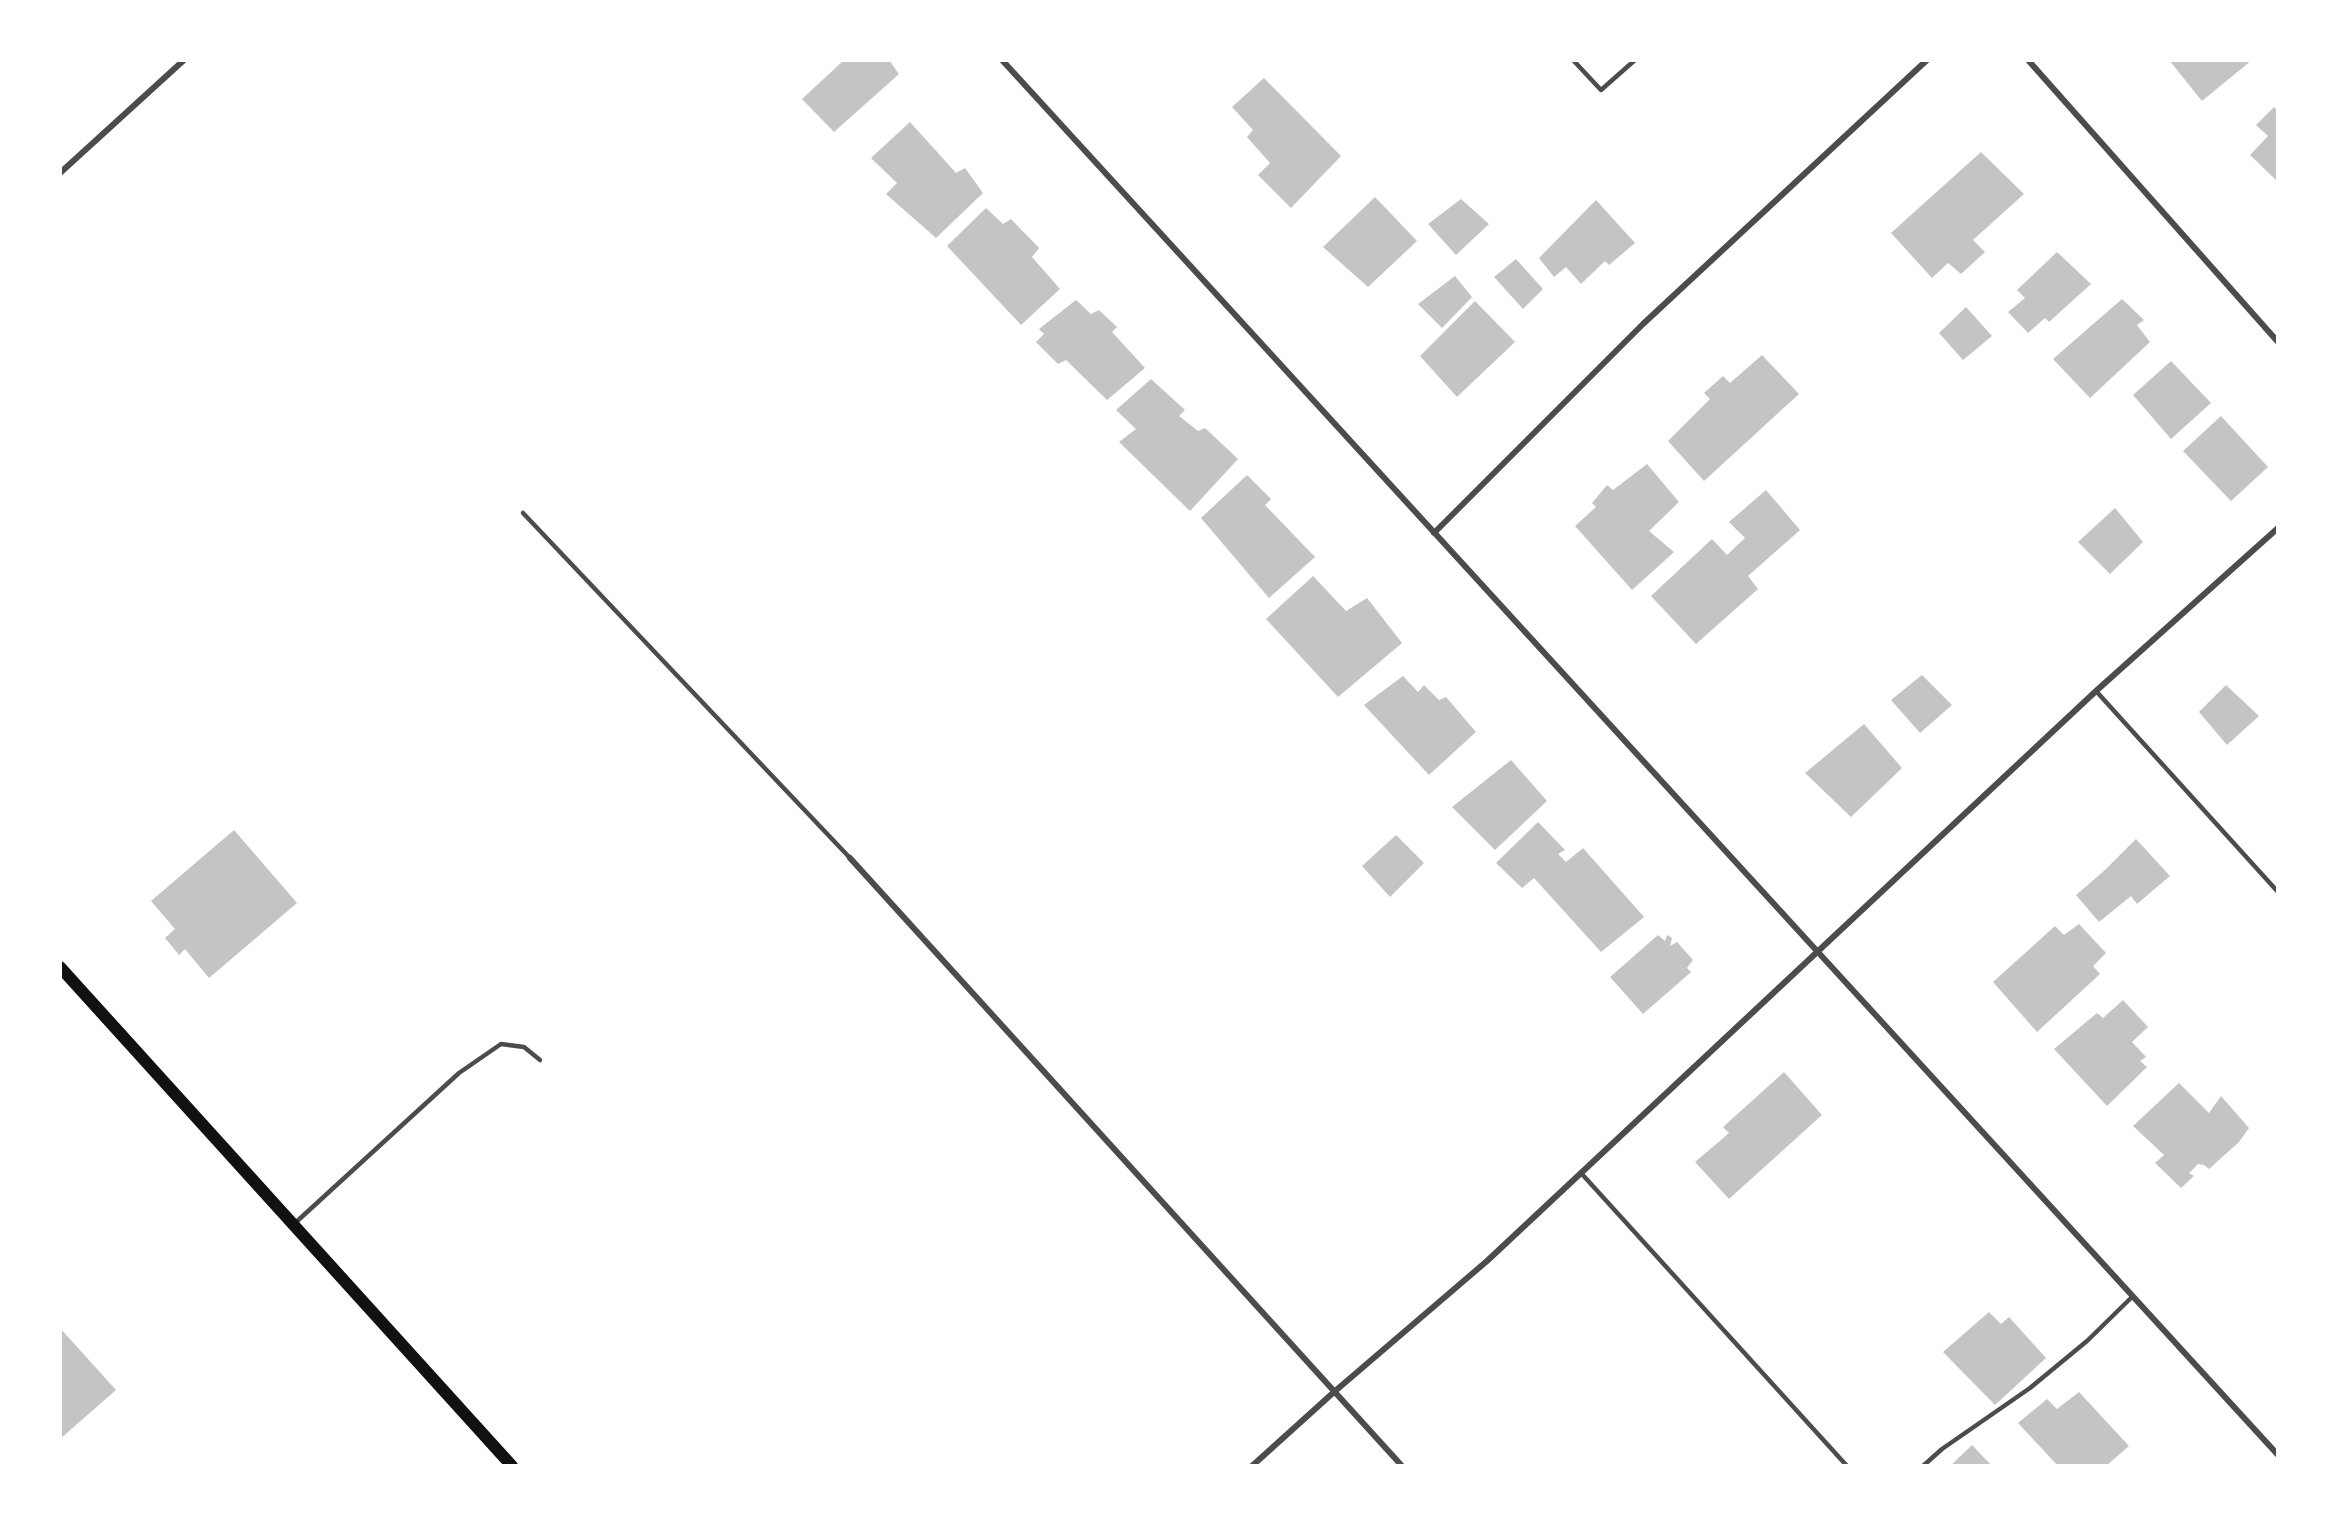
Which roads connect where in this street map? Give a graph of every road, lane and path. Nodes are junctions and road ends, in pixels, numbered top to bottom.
1 (184, 60) edge
2 (1002, 60) edge
3 (1573, 60) edge
4 (1635, 60) edge
5 (1927, 60) edge
6 (2028, 60) edge
7 (60, 173) edge
8 (2278, 342) edge
9 (523, 513) dead end
10 (2278, 528) edge
11 (1434, 533) junction
12 (2096, 691) junction
13 (850, 858) joint
14 (2278, 892) edge
15 (1817, 951) junction
16 (60, 968) edge
17 (540, 1060) dead end
18 (1580, 1172) junction
19 (294, 1224) junction
20 (2133, 1296) junction
21 (1334, 1392) junction
22 (2278, 1455) edge
23 (512, 1466) edge
24 (1252, 1466) edge
25 (1402, 1466) edge
26 (1847, 1466) edge
27 (1923, 1466) edge

1 - 7 street
2 - 11 street
3 - 4 lane
5 - 11 street
6 - 8 street
9 - 13 lane
10 - 12 street
11 - 15 street
12 - 14 lane
12 - 15 street
13 - 21 street
15 - 18 street
15 - 20 street
16 - 19 main road
17 - 19 lane
18 - 21 street
18 - 26 lane
19 - 23 main road
20 - 22 street
20 - 27 lane
21 - 24 street
21 - 25 street

